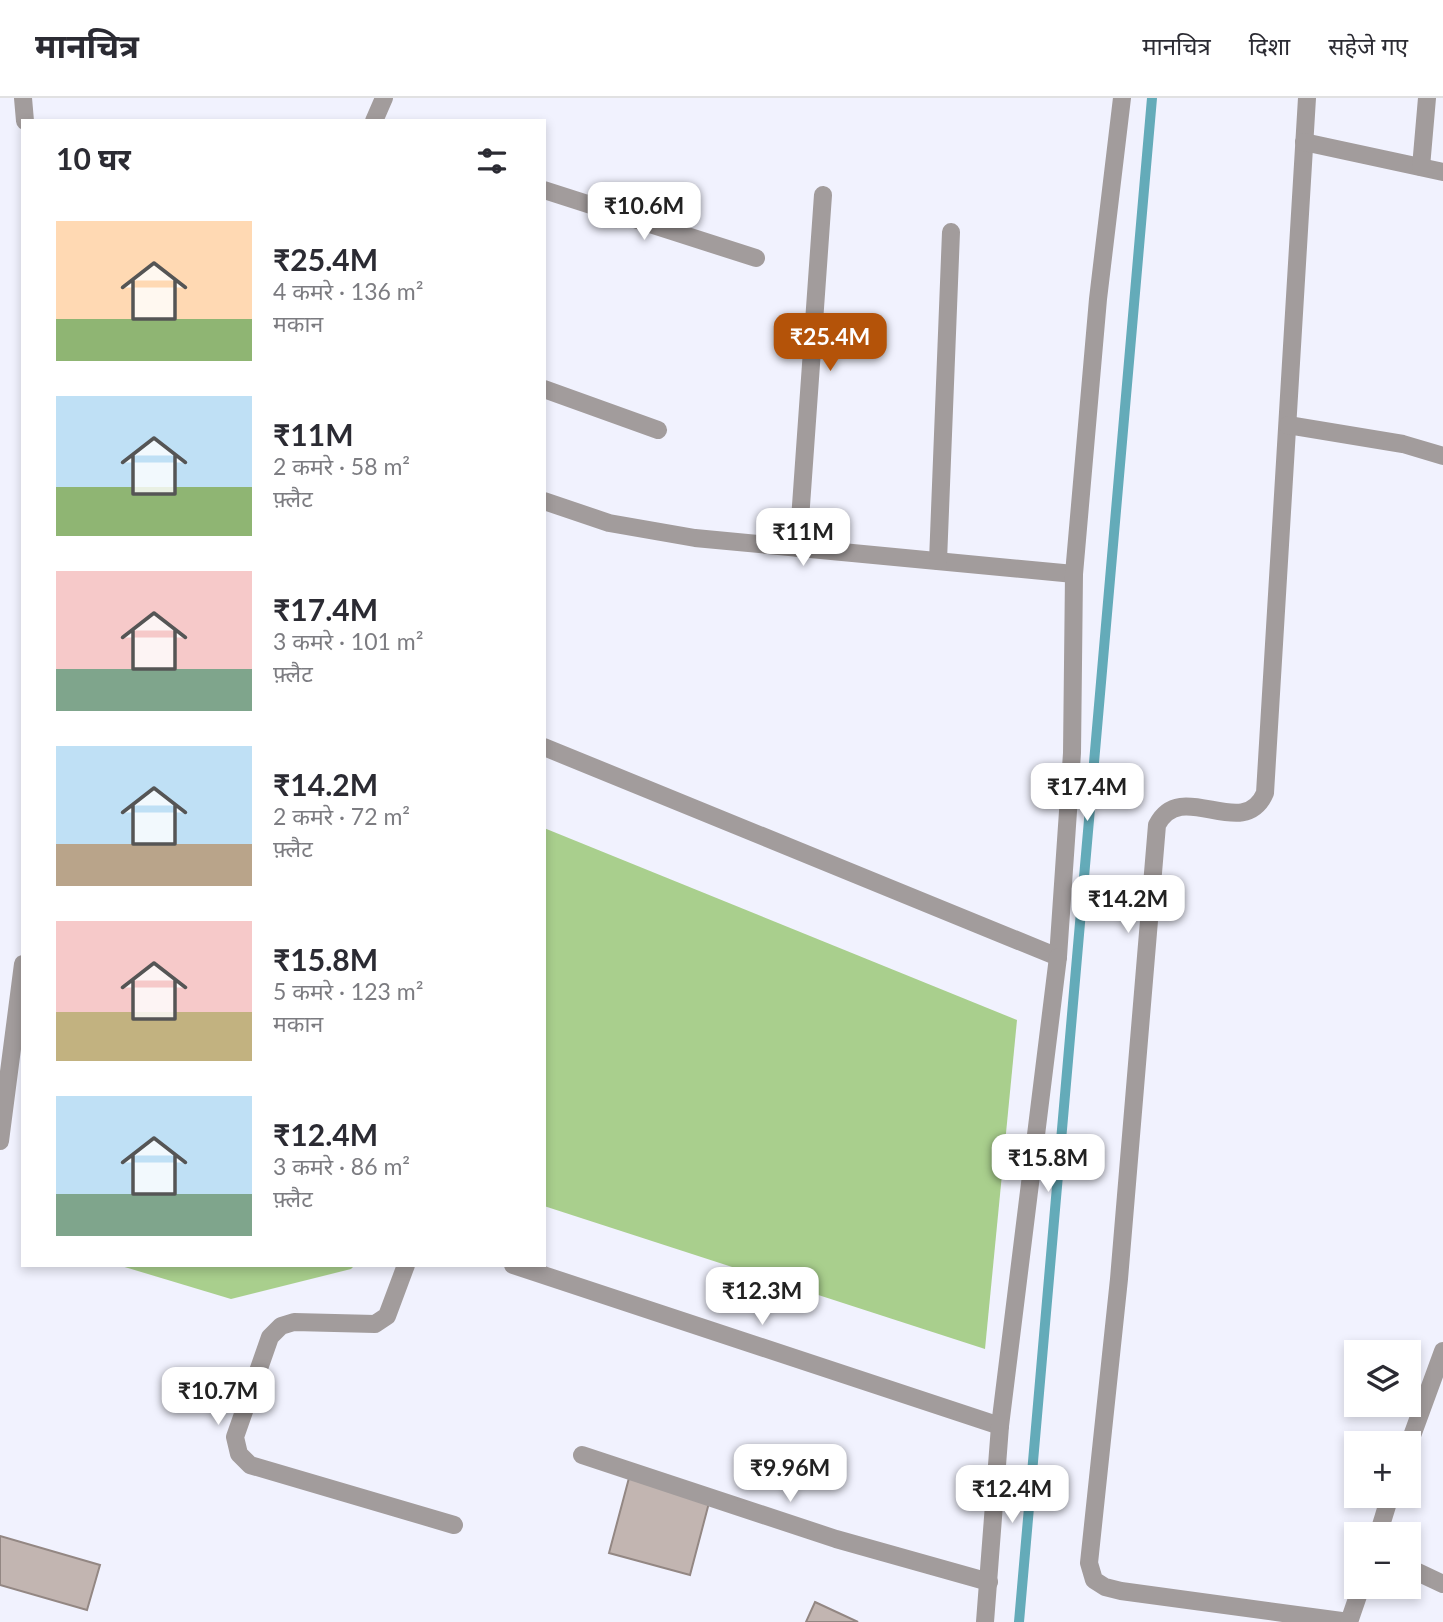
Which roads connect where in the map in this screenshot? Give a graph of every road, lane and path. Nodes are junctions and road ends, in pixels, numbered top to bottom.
1 (23, 98) edge
2 (384, 98) edge
3 (1122, 98) edge
4 (1307, 98) edge
5 (1427, 98) edge
6 (25, 119) edge
7 (375, 119) edge
8 (1304, 142) junction
9 (1421, 167) junction
10 (1443, 172) edge
11 (546, 191) edge
12 (823, 195) dead end
13 (951, 232) dead end
14 (756, 258) dead end
15 (546, 390) edge
16 (1288, 425) junction
17 (658, 430) dead end
18 (1443, 456) edge
19 (546, 503) edge
20 (798, 548) junction
21 (938, 561) junction
22 (1074, 573) junction
23 (546, 748) edge
24 (1058, 957) junction
25 (21, 979) edge
26 (0, 1141) edge
27 (405, 1267) edge
28 (519, 1267) edge
29 (1443, 1351) edge
30 (1000, 1426) junction
31 (1414, 1431) edge
32 (582, 1455) dead end
33 (454, 1525) dead end
34 (1421, 1574) edge
35 (989, 1582) junction
36 (1443, 1584) edge
37 (1357, 1599) edge
38 (985, 1622) edge
39 (1349, 1622) edge

1 - 6 street
2 - 7 street
3 - 22 street
4 - 8 street
5 - 9 street
8 - 9 street
8 - 16 street
9 - 10 street
11 - 14 street
12 - 20 street
13 - 21 street
15 - 17 street
16 - 18 street
16 - 39 street
19 - 20 street
20 - 21 street
21 - 22 street
22 - 24 street
23 - 24 street
24 - 30 street
25 - 26 street
27 - 33 street
28 - 30 street
29 - 31 street
30 - 35 street
32 - 35 street
34 - 36 street
35 - 38 street
37 - 39 street

